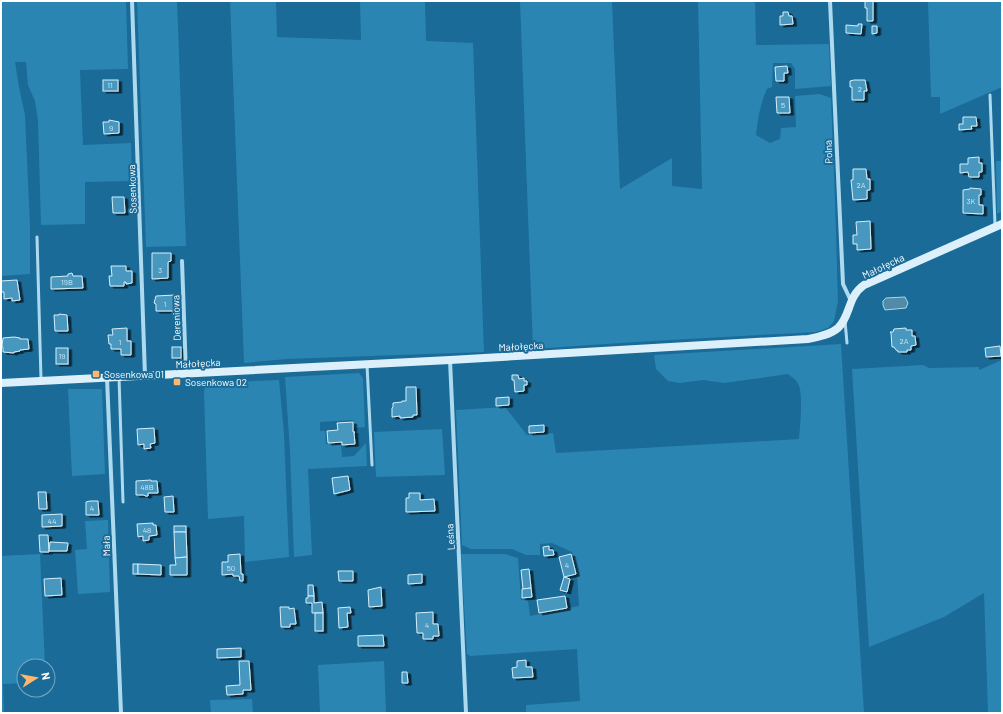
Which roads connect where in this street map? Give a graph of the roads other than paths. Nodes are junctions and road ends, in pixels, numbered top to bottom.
1 (132, 1) edge
2 (830, 1) edge
3 (990, 95) dead end
4 (998, 225) edge
5 (37, 236) dead end
6 (182, 261) dead end
7 (851, 301) junction
8 (844, 319) junction
9 (847, 343) dead end
10 (450, 360) junction
11 (367, 365) junction
12 (186, 374) junction
13 (145, 376) junction
14 (119, 377) junction
15 (107, 378) junction
16 (41, 381) junction
17 (1, 383) edge
18 (372, 465) dead end
19 (122, 502) dead end
20 (121, 713) edge
21 (466, 713) edge

1 - 13 street, Sosenkowa
2 - 7 street, Polna
3 - 4 lane
4 - 7 street, Małołęcka
5 - 16 lane
6 - 12 street, Dereniowa
7 - 8 street, Małołęcka
8 - 9 lane
8 - 10 street, Małołęcka
10 - 11 street, Małołęcka
10 - 21 street, Leśna
11 - 12 street, Małołęcka
11 - 18 lane
12 - 13 street, Małołęcka
13 - 14 street, Małołęcka
14 - 15 street, Małołęcka
14 - 19 lane
15 - 16 street, Małołęcka
15 - 20 street, Mała
16 - 17 street, Małołęcka

